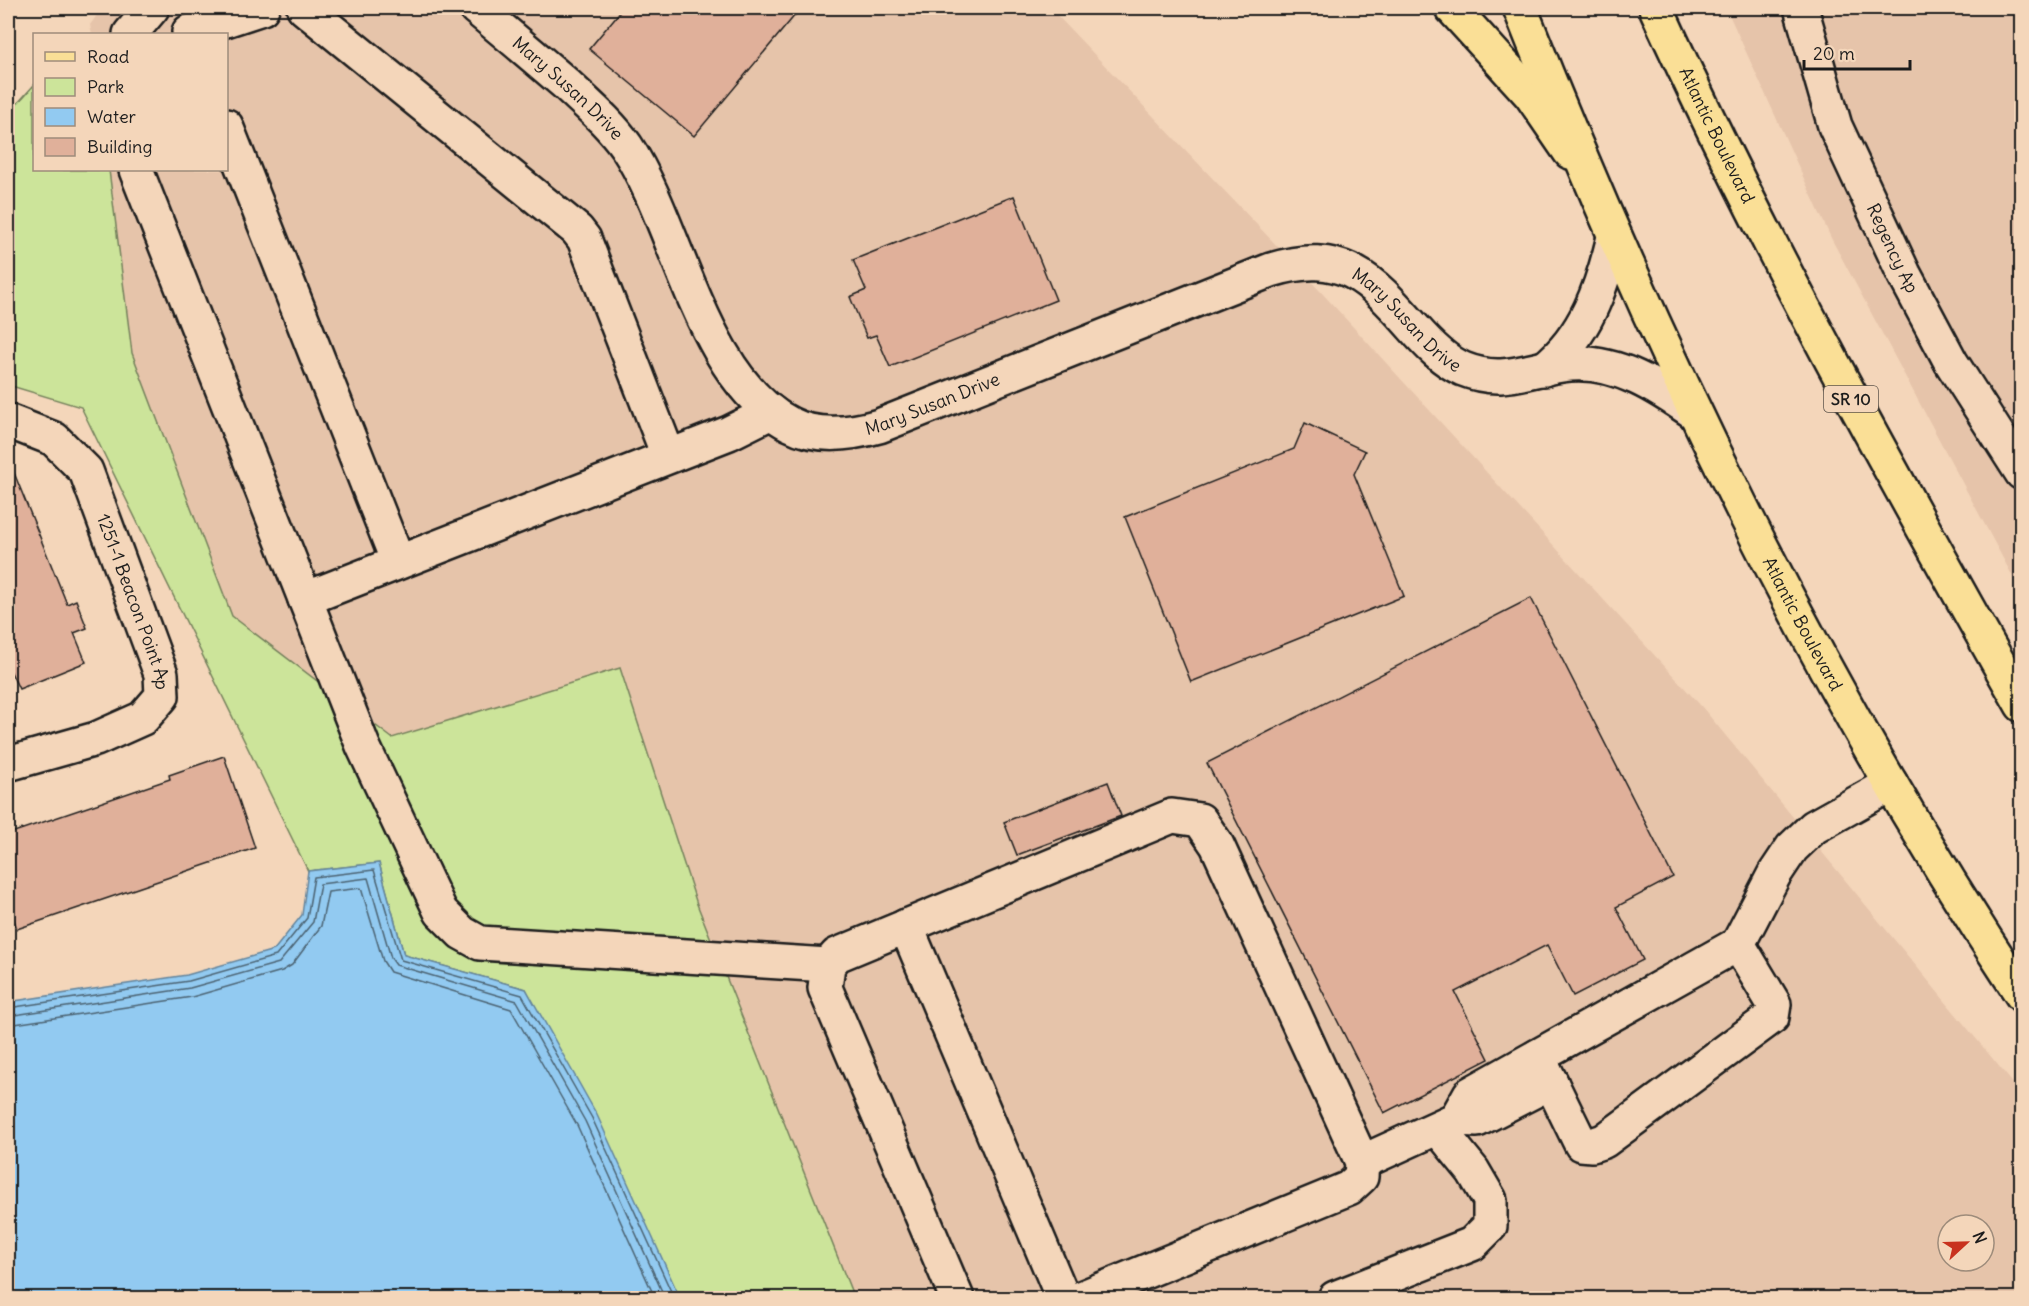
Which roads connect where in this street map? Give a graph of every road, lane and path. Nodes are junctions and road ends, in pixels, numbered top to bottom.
1 (152, 8) edge
2 (262, 8) edge
3 (304, 8) edge
4 (476, 8) edge
5 (1452, 8) edge
6 (1520, 8) edge
7 (1656, 8) edge
8 (1801, 8) edge
9 (186, 25) edge
10 (131, 33) edge
11 (228, 131) edge
12 (136, 171) edge
13 (1614, 237) junction
14 (1544, 369) junction
15 (771, 412) junction
16 (1695, 413) junction
17 (8, 421) edge
18 (668, 455) junction
19 (2022, 473) edge
20 (398, 562) junction
21 (305, 599) junction
22 (2022, 705) edge
23 (8, 764) edge
24 (1892, 784) junction
25 (906, 926) junction
26 (1738, 944) junction
27 (828, 965) junction
28 (2022, 995) edge
29 (1544, 1069) junction
30 (1447, 1124) junction
31 (1362, 1162) junction
32 (957, 1299) edge
33 (1063, 1299) edge
34 (1081, 1299) edge
35 (1335, 1299) edge

1 - 10 street
2 - 9 street
3 - 18 street
4 - 15 street, Mary Susan Drive
5 - 13 main road, Atlantic Boulevard
6 - 13 main road, Atlantic Boulevard
7 - 22 main road, Atlantic Boulevard / SR 10
8 - 19 street, Regency Ap
11 - 20 street
12 - 21 street
13 - 14 street
13 - 16 main road, Atlantic Boulevard
14 - 15 street, Mary Susan Drive
14 - 16 street, Mary Susan Drive
15 - 18 street
16 - 24 main road, Atlantic Boulevard
17 - 23 street, 1251-1 Beacon Point Ap
18 - 20 street
20 - 21 street
21 - 27 street
24 - 26 street
24 - 28 main road, Atlantic Boulevard
25 - 27 street
25 - 31 street
25 - 33 street
26 - 29 street
26 - 29 street
27 - 32 street
29 - 30 street
30 - 31 street
30 - 35 street
31 - 34 street

